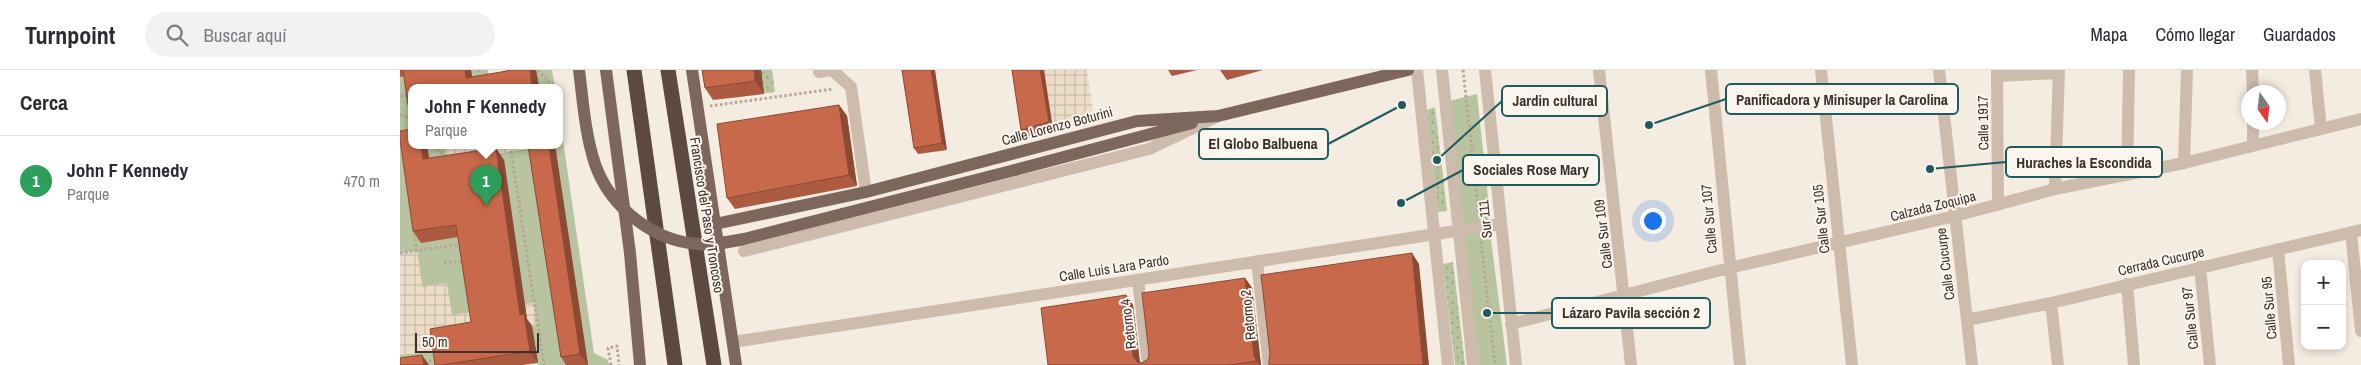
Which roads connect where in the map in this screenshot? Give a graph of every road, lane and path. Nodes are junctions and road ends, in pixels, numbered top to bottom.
1 (478, 70) edge
2 (538, 70) edge
3 (579, 70) edge
4 (607, 70) edge
5 (634, 70) edge
6 (668, 70) edge
7 (692, 70) edge
8 (1408, 70) edge
9 (1418, 70) edge
10 (1442, 70) edge
11 (1485, 70) edge
12 (1599, 70) edge
13 (1711, 70) edge
14 (1821, 70) edge
15 (1940, 70) edge
16 (2129, 70) edge
17 (2187, 70) edge
18 (2252, 70) edge
19 (2315, 70) edge
20 (827, 71) edge
21 (2059, 72) edge
22 (1997, 73) edge
23 (489, 77) edge
24 (480, 78) junction
25 (481, 83) edge
26 (550, 83) dead end
27 (2253, 85) edge
28 (851, 87) junction
29 (738, 94) edge
30 (739, 102) junction
31 (698, 108) junction
32 (1218, 116) junction
33 (2361, 119) edge
34 (2321, 129) junction
35 (2253, 130) edge
36 (2253, 146) junction
37 (438, 149) edge
38 (511, 151) dead end
39 (448, 161) edge
40 (2184, 163) junction
41 (2127, 174) junction
42 (2056, 190) junction
43 (866, 192) junction
44 (1998, 205) junction
45 (1955, 216) junction
46 (413, 223) edge
47 (715, 224) junction
48 (1501, 224) junction
49 (1459, 231) junction
50 (2356, 231) edge
51 (459, 235) edge
52 (1436, 235) junction
53 (461, 244) junction
54 (1839, 244) junction
55 (2278, 249) junction
56 (417, 251) junction
57 (744, 251) dead end
58 (400, 253) edge
59 (463, 260) junction
60 (1257, 261) junction
61 (444, 263) dead end
62 (2200, 267) junction
63 (1729, 268) junction
64 (464, 269) edge
65 (1138, 280) junction
66 (2127, 284) junction
67 (1625, 295) junction
68 (2051, 303) junction
69 (1967, 320) junction
70 (1511, 324) junction
71 (2361, 330) edge
72 (732, 342) junction
73 (434, 350) edge
74 (436, 360) junction
75 (418, 362) edge
76 (437, 365) edge
77 (544, 365) edge
78 (611, 365) edge
79 (619, 365) edge
80 (640, 365) edge
81 (675, 365) edge
82 (714, 365) edge
83 (736, 365) edge
84 (1148, 365) edge
85 (1268, 365) edge
86 (1448, 365) edge
87 (1473, 365) edge
88 (1516, 365) edge
89 (1632, 365) edge
90 (1740, 365) edge
91 (1852, 365) edge
92 (1972, 365) edge
93 (2058, 365) edge
94 (2134, 365) edge
95 (2210, 365) edge
96 (2289, 365) edge

1 - 24 path
2 - 26 path
3 - 32 main road, bridge
4 - 80 main road
5 - 81 highway
6 - 82 highway, Francisco del Paso y Troncoso
7 - 31 main road, Francisco del Paso y Troncoso
8 - 32 main road, Calle Lorenzo Boturini
9 - 52 street
10 - 49 street
11 - 48 street, Sur 111
12 - 67 street, Calle Sur 109
13 - 63 street, Calle Sur 107
14 - 54 street, Calle Sur 105
15 - 45 street, Calle Cucurpe
16 - 41 street
17 - 40 street
18 - 27 street
19 - 34 street
20 - 28 street
21 - 22 street
21 - 42 street
22 - 44 street, Calle 1917
23 - 24 path
24 - 25 path
28 - 30 path
28 - 43 street
29 - 30 path
30 - 31 path
31 - 47 main road, Francisco del Paso y Troncoso
32 - 43 main road, Calle Lorenzo Boturini
32 - 57 street
33 - 34 street, Calzada Zoquipa
34 - 36 street, Calzada Zoquipa
35 - 36 street
36 - 40 street, Calzada Zoquipa
37 - 39 path
38 - 77 path
40 - 41 street, Calzada Zoquipa
41 - 42 street, Calzada Zoquipa
42 - 44 street, Calzada Zoquipa
43 - 47 main road, Calle Lorenzo Boturini
44 - 45 street, Calzada Zoquipa
45 - 54 street, Calzada Zoquipa
45 - 69 street, Calle Cucurpe
46 - 56 path
47 - 72 main road, Francisco del Paso y Troncoso
48 - 49 street, Calle Luis Lara Pardo
48 - 70 street, Sur 111
49 - 52 street, Calle Luis Lara Pardo
49 - 87 street
50 - 55 street, Cerrada Cucurpe
50 - 71 street
51 - 53 path
52 - 60 street, Calle Luis Lara Pardo
52 - 86 street
53 - 56 path
53 - 59 path
54 - 63 street, Calzada Zoquipa
54 - 91 street, Calle Sur 105
55 - 62 street, Cerrada Cucurpe
55 - 96 street, Calle Sur 95
56 - 58 path
59 - 61 path
59 - 64 path
60 - 65 street, Calle Luis Lara Pardo
60 - 85 street, Retorno 2
62 - 66 street, Cerrada Cucurpe
62 - 95 street, Calle Sur 97
63 - 67 street, Calzada Zoquipa
63 - 90 street, Calle Sur 107
65 - 72 street, Calle Luis Lara Pardo
65 - 84 street, Retorno 4
66 - 68 street, Cerrada Cucurpe
66 - 94 street
67 - 70 street, Calzada Zoquipa
67 - 89 street, Calle Sur 109
68 - 69 street, Cerrada Cucurpe
68 - 93 street
69 - 92 street, Calle Cucurpe
70 - 88 street, Sur 111
72 - 83 main road, Francisco del Paso y Troncoso
73 - 74 path
74 - 75 path
74 - 76 path
78 - 79 path

